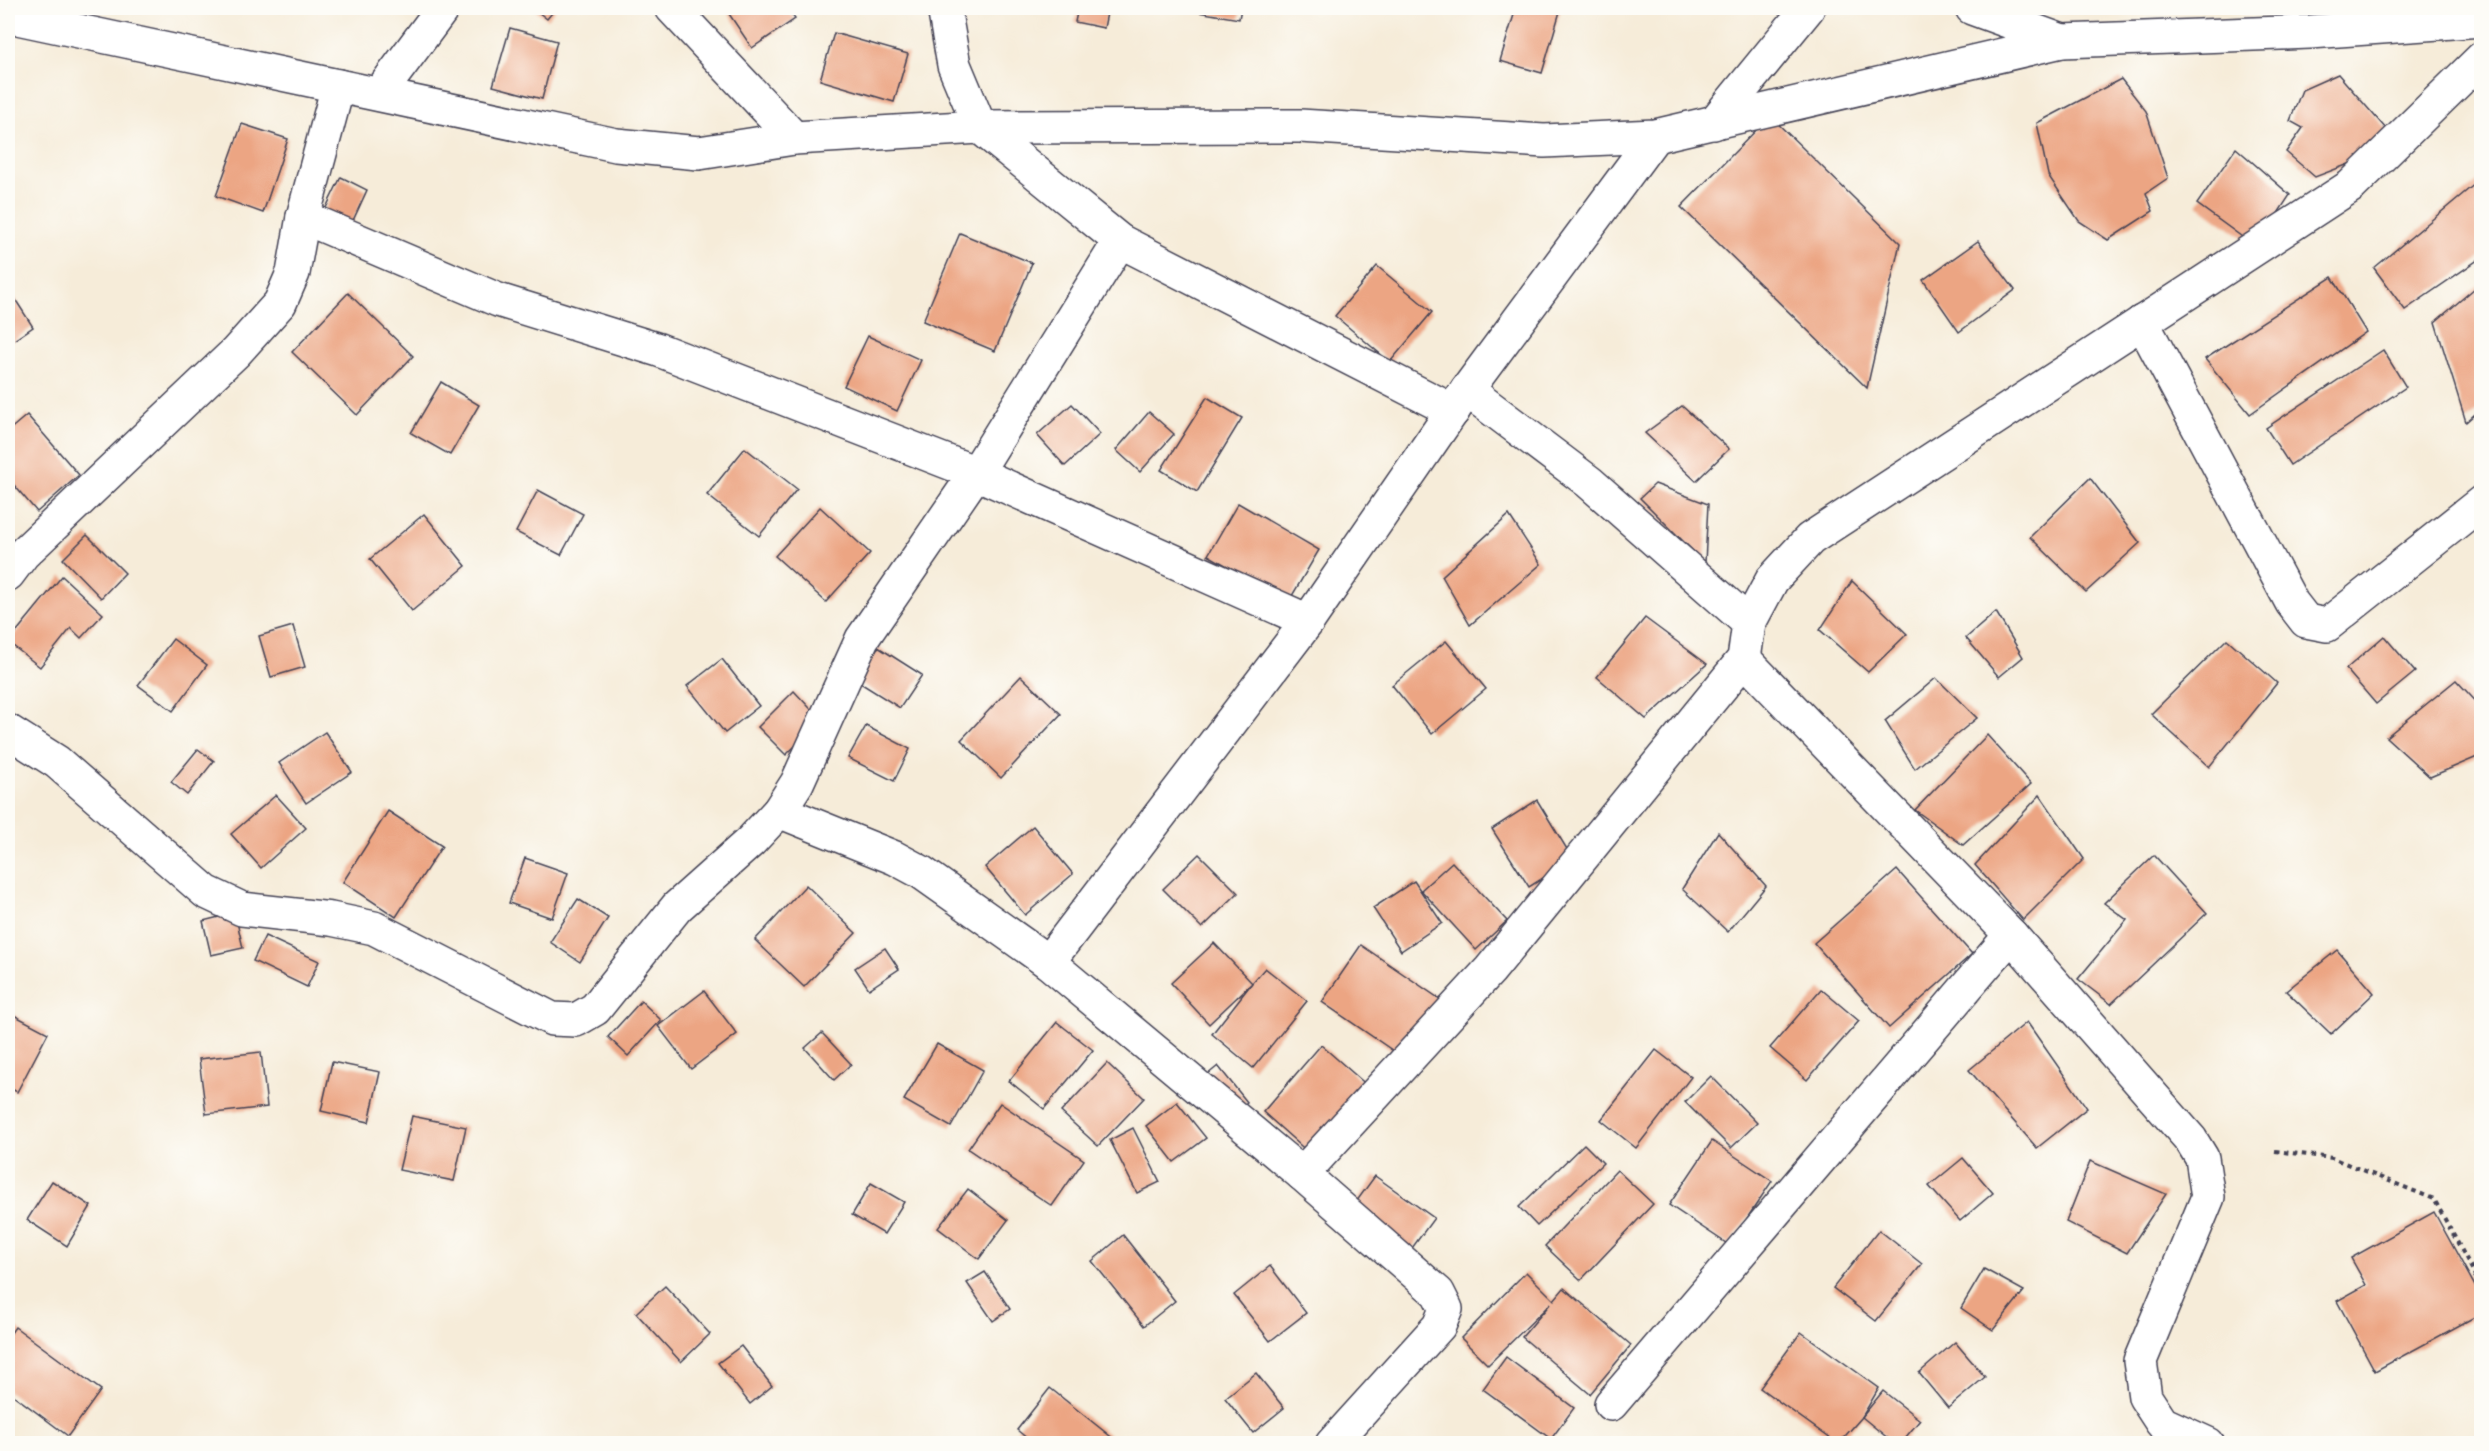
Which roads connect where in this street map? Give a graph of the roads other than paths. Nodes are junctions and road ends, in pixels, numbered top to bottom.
1 (443, 8) edge
2 (672, 8) edge
3 (944, 8) edge
4 (1808, 8) edge
5 (1972, 8) edge
6 (8, 16) edge
7 (2481, 20) edge
8 (2062, 42) junction
9 (2481, 58) edge
10 (338, 86) junction
11 (379, 94) junction
12 (1714, 123) junction
13 (980, 127) junction
14 (1655, 136) junction
15 (794, 138) junction
16 (303, 217) junction
17 (1120, 241) junction
18 (2142, 322) junction
19 (1460, 401) junction
20 (976, 473) junction
21 (2481, 502) edge
22 (8, 574) edge
23 (1308, 621) junction
24 (1749, 623) junction
25 (1744, 659) junction
26 (8, 731) edge
27 (779, 811) junction
28 (2011, 935) junction
29 (1048, 962) junction
30 (1302, 1174) junction
31 (1611, 1404) dead end
32 (2156, 1433) edge
33 (1332, 1443) edge
34 (2208, 1443) edge

1 - 11 street
2 - 15 street
3 - 13 street
4 - 12 street
5 - 8 street
6 - 10 street
7 - 8 street
8 - 12 street
9 - 18 street
10 - 11 street
10 - 16 street
11 - 15 street
12 - 14 street
13 - 14 street
13 - 15 street
13 - 17 street
14 - 19 street
16 - 20 street
16 - 22 street
17 - 19 street
17 - 20 street
18 - 21 street
18 - 24 street
19 - 23 street
19 - 24 street
20 - 23 street
20 - 27 street
23 - 29 street
24 - 25 street
25 - 28 street
25 - 30 street
26 - 27 street
27 - 29 street
28 - 31 street
28 - 32 street
29 - 30 street
30 - 33 street
32 - 34 street

